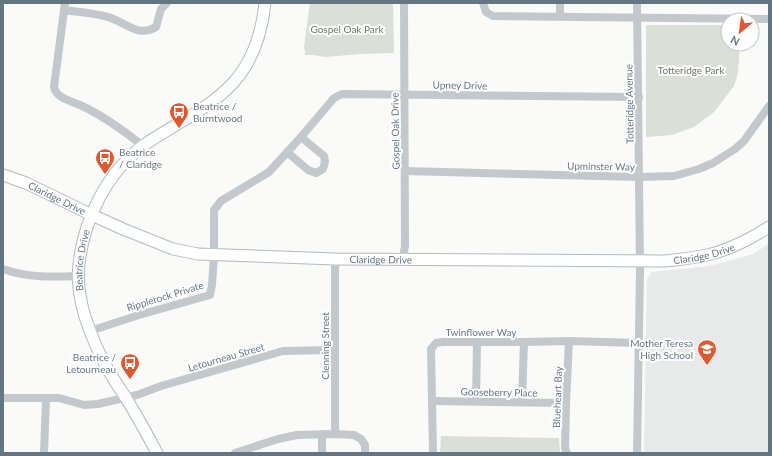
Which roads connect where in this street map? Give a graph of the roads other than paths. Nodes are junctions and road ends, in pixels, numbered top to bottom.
1 (265, 3) edge
2 (404, 3) edge
3 (483, 3) edge
4 (560, 3) edge
5 (638, 3) edge
6 (163, 5) edge
7 (64, 7) edge
8 (560, 16) junction
9 (637, 17) junction
10 (769, 19) edge
11 (405, 94) junction
12 (639, 97) junction
13 (769, 106) edge
14 (301, 137) junction
15 (143, 146) junction
16 (287, 152) junction
17 (406, 171) junction
18 (3, 175) edge
19 (640, 177) junction
20 (92, 215) junction
21 (769, 227) edge
22 (214, 255) junction
23 (335, 259) junction
24 (406, 259) junction
25 (640, 262) junction
26 (3, 269) edge
27 (78, 276) junction
28 (90, 331) junction
29 (569, 341) junction
30 (477, 342) junction
31 (524, 342) junction
32 (639, 343) junction
33 (335, 350) junction
34 (126, 397) junction
35 (3, 398) edge
36 (46, 398) junction
37 (432, 401) junction
38 (476, 401) junction
39 (522, 402) junction
40 (566, 403) junction
41 (322, 434) junction
42 (335, 434) junction
43 (44, 453) edge
44 (157, 453) edge
45 (235, 453) edge
46 (322, 453) edge
47 (365, 453) edge
48 (433, 453) edge
49 (566, 453) edge
50 (637, 453) edge

1 - 15 street, Beatrice Drive
2 - 11 street, Gospel Oak Drive
3 - 8 street
4 - 8 street
5 - 9 street, Totteridge Avenue
6 - 7 street
7 - 15 street
8 - 9 street
9 - 10 street
9 - 12 street, Totteridge Avenue
11 - 12 street, Upney Drive
11 - 14 street, Upney Drive
11 - 17 street, Gospel Oak Drive
12 - 19 street, Totteridge Avenue
13 - 19 street, Upminster Way
14 - 16 street, Upney Drive
14 - 16 street
15 - 20 street, Beatrice Drive
16 - 22 street, Upney Drive
17 - 19 street, Upminster Way
17 - 24 street, Gospel Oak Drive
18 - 20 street, Claridge Drive
19 - 25 street, Totteridge Avenue
20 - 22 street, Claridge Drive
20 - 27 street, Beatrice Drive
21 - 25 street, Claridge Drive
22 - 23 street, Claridge Drive
22 - 28 street, Ripplerock Private
23 - 24 street, Claridge Drive
23 - 33 street, Clenning Street
24 - 25 street, Claridge Drive
25 - 32 street, Totteridge Avenue
26 - 27 street
27 - 28 street, Beatrice Drive
28 - 34 street, Beatrice Drive
29 - 31 street, Twinflower Way
29 - 32 street, Twinflower Way
29 - 40 street, Blueheart Bay
30 - 31 street, Twinflower Way
30 - 37 street, Twinflower Way
30 - 38 street
31 - 39 street
32 - 50 street, Totteridge Avenue
33 - 34 street, Letourneau Street
33 - 42 street, Clenning Street
34 - 36 street, Letourneau Street
34 - 44 street, Beatrice Drive
35 - 36 street, Letourneau Street
36 - 43 street
37 - 38 street, Gooseberry Place
37 - 48 street, Twinflower Way
38 - 39 street, Gooseberry Place
39 - 40 street, Gooseberry Place
40 - 49 street, Blueheart Bay
41 - 42 street
41 - 45 street
41 - 46 street
42 - 47 street

